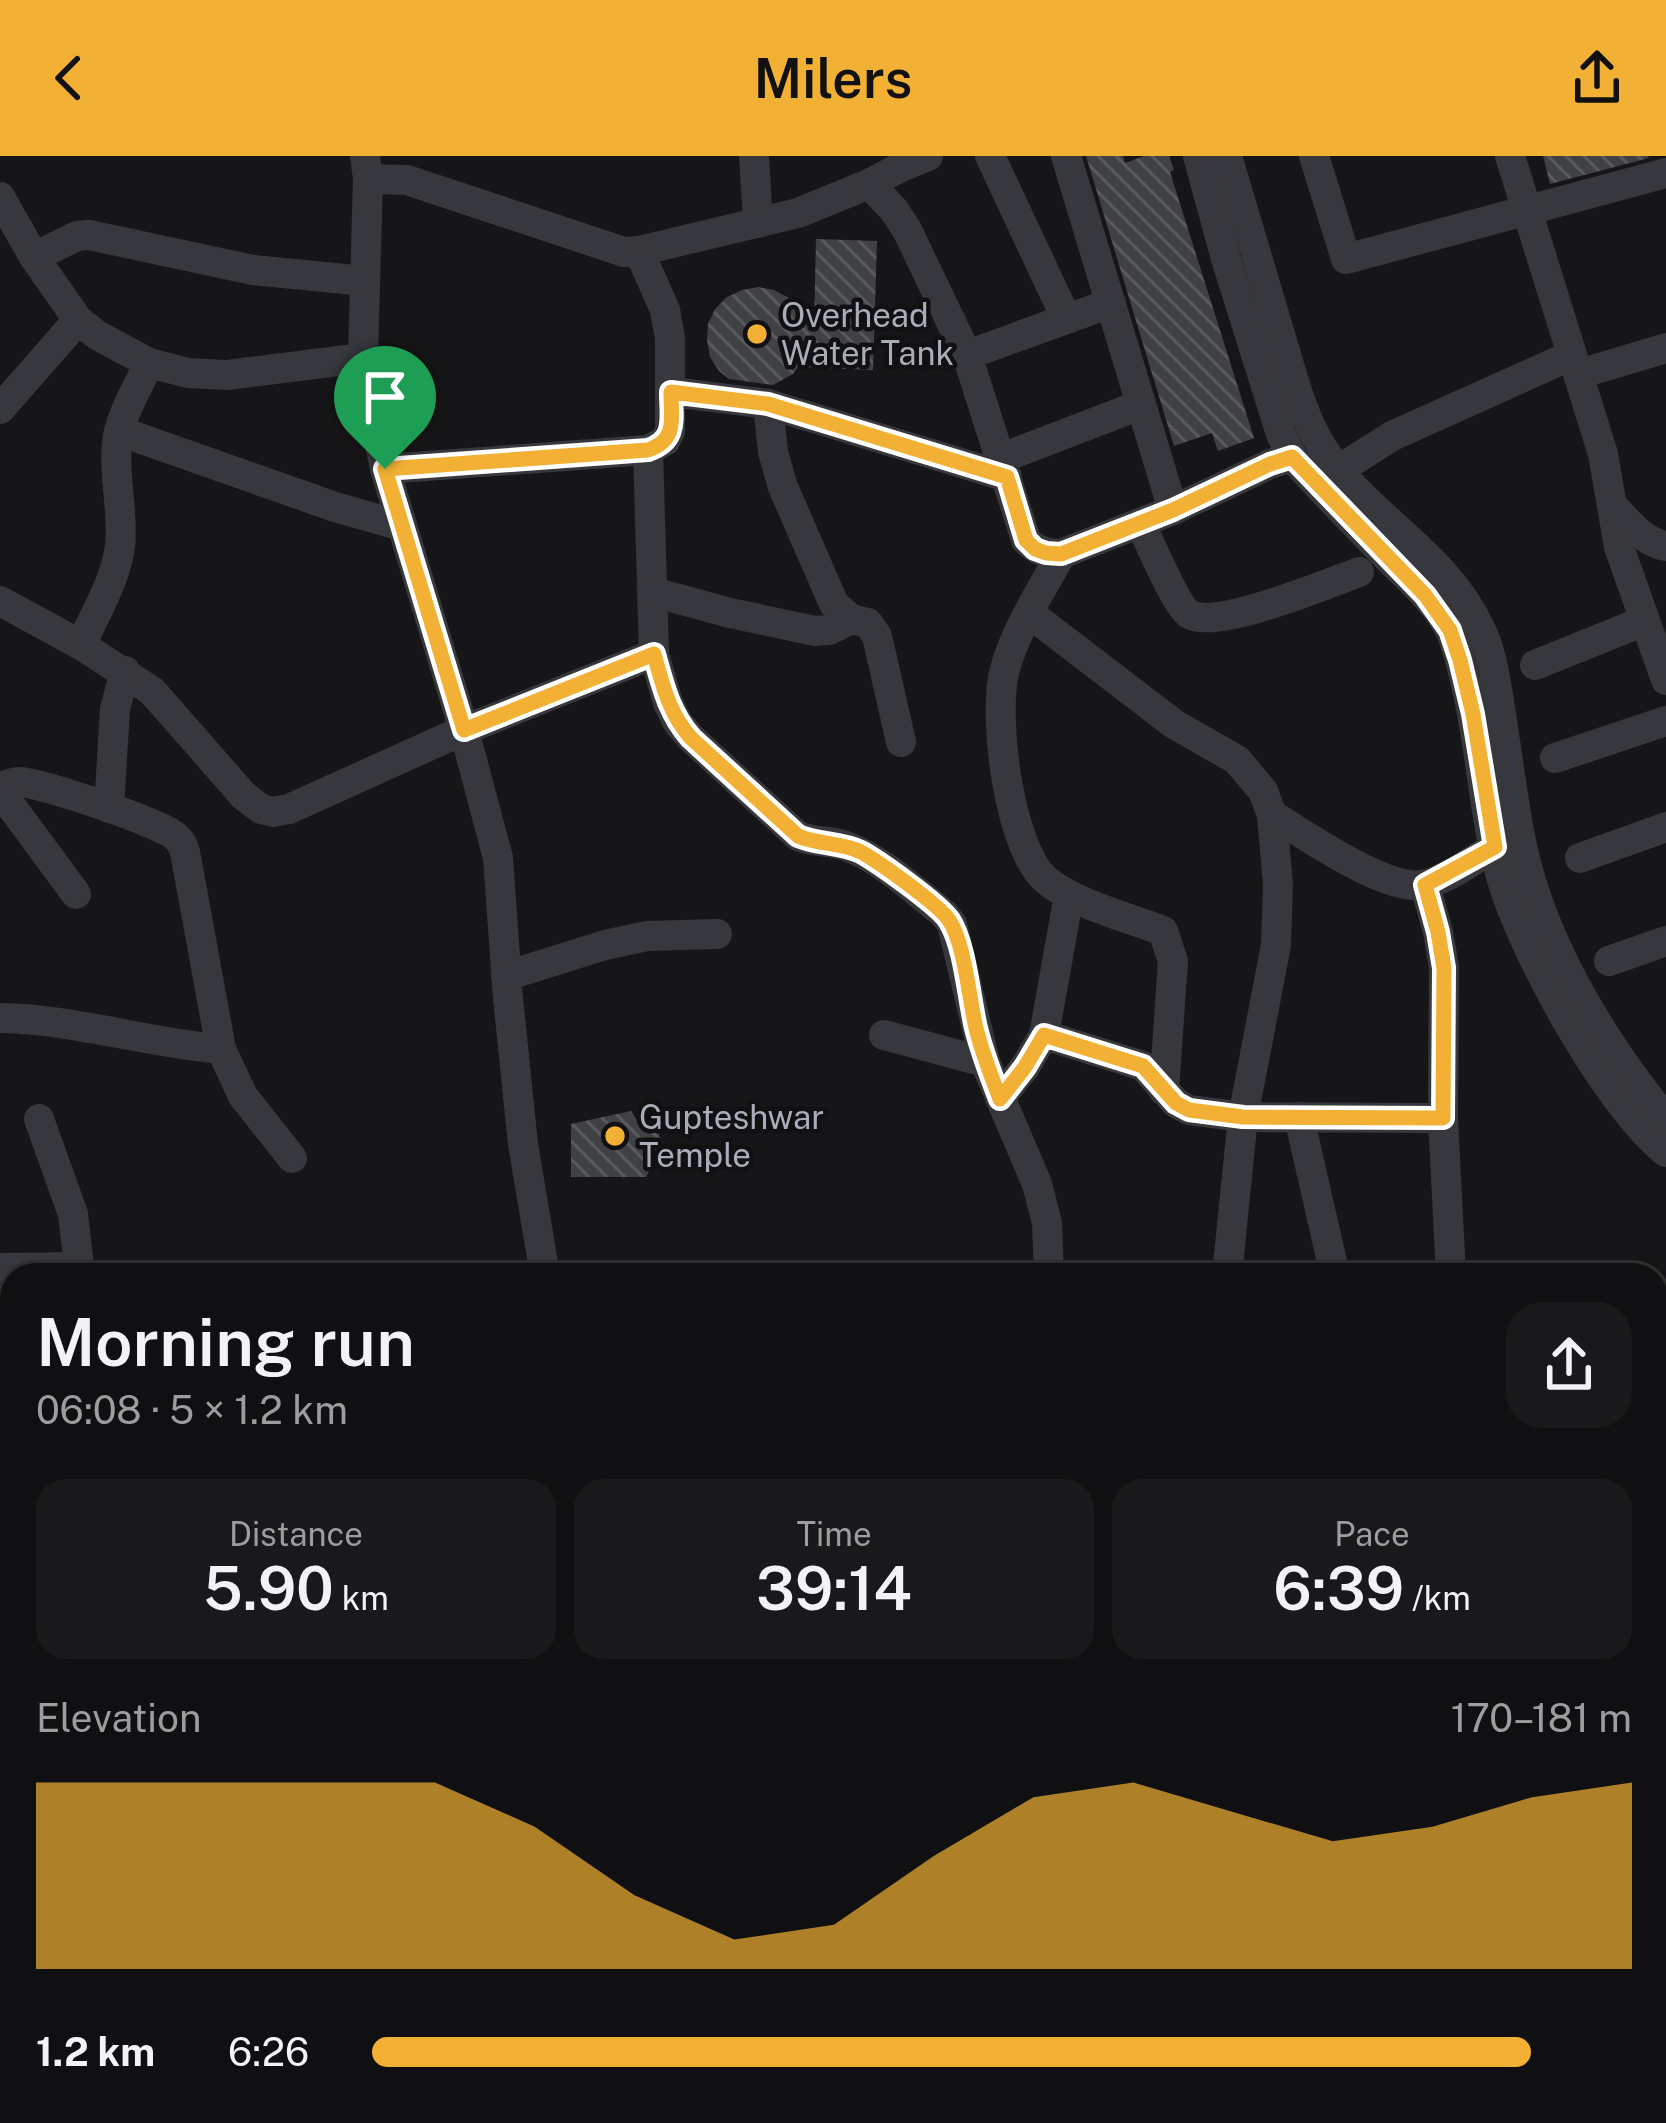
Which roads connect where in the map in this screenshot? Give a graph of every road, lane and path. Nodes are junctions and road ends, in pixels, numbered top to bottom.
1 (754, 156) edge
2 (928, 156) edge
3 (990, 156) edge
4 (1066, 156) edge
5 (1198, 156) edge
6 (1227, 156) edge
7 (1313, 156) edge
8 (1510, 156) edge
9 (363, 162) edge
10 (895, 162) edge
11 (1666, 173) edge
12 (869, 184) junction
13 (0, 197) edge
14 (1526, 212) junction
15 (758, 223) junction
16 (639, 251) junction
17 (34, 257) junction
18 (365, 281) junction
19 (1112, 303) junction
20 (1066, 319) junction
21 (78, 320) junction
22 (1666, 348) edge
23 (967, 355) junction
24 (363, 358) junction
25 (148, 363) junction
26 (1576, 364) junction
27 (671, 392) junction
28 (768, 404) junction
29 (1140, 405) junction
30 (0, 409) edge
31 (119, 430) junction
32 (648, 450) junction
33 (1292, 457) junction
34 (1004, 468) junction
35 (385, 469) junction
36 (1340, 469) junction
37 (1612, 506) junction
38 (1173, 510) junction
39 (1141, 523) junction
40 (402, 526) junction
41 (1666, 546) edge
42 (1061, 554) junction
43 (1359, 572) dead end
44 (653, 592) junction
45 (0, 601) edge
46 (1030, 613) junction
47 (851, 619) junction
48 (1644, 621) junction
49 (81, 645) junction
50 (654, 654) junction
51 (1535, 665) dead end
52 (125, 671) junction
53 (1666, 680) edge
54 (1666, 721) edge
55 (464, 730) junction
56 (901, 742) dead end
57 (1555, 758) dead end
58 (0, 789) edge
59 (109, 808) junction
60 (1272, 815) junction
61 (1666, 826) edge
62 (1495, 847) junction
63 (1580, 858) dead end
64 (1425, 885) junction
65 (76, 893) dead end
66 (1069, 895) junction
67 (717, 934) dead end
68 (1666, 941) edge
69 (1609, 961) dead end
70 (506, 976) junction
71 (0, 1018) edge
72 (884, 1035) dead end
73 (1044, 1035) junction
74 (221, 1049) junction
75 (985, 1062) junction
76 (1164, 1091) junction
77 (1000, 1099) junction
78 (1243, 1117) junction
79 (1299, 1117) junction
80 (1443, 1118) junction
81 (39, 1119) dead end
82 (1666, 1119) edge
83 (1666, 1152) edge
84 (292, 1158) dead end
85 (78, 1263) edge
86 (543, 1263) edge
87 (1049, 1263) edge
88 (1228, 1263) edge
89 (1332, 1263) edge
90 (1450, 1263) edge

1 - 15 street
2 - 10 street
3 - 20 street
4 - 19 street
5 - 33 street
6 - 36 street
7 - 14 street
8 - 14 street
9 - 16 street
9 - 18 street
10 - 12 street
11 - 14 street
12 - 15 street
12 - 23 street
13 - 17 street
14 - 26 street
15 - 16 street
16 - 27 street
17 - 18 street
17 - 21 street
18 - 24 street
19 - 20 street
19 - 29 street
20 - 23 street
21 - 25 street
21 - 30 street
22 - 26 street
23 - 34 street
24 - 25 street
24 - 35 street
25 - 31 street
26 - 36 street
26 - 37 street
27 - 28 street
27 - 32 street
28 - 34 street
28 - 47 street
29 - 34 street
29 - 38 street
31 - 40 street
31 - 49 street
32 - 35 street
32 - 44 street
33 - 38 street
33 - 62 street
34 - 42 street
35 - 40 street
36 - 82 street
37 - 41 street
37 - 48 street
38 - 39 street
39 - 42 street
39 - 43 street
40 - 55 street
42 - 46 street
44 - 47 street
44 - 50 street
45 - 49 street
46 - 60 street
46 - 66 street
47 - 56 street
48 - 51 street
48 - 53 street
49 - 52 street
50 - 55 street
50 - 75 street
52 - 55 street
52 - 59 street
54 - 57 street
55 - 70 street
58 - 59 street
58 - 65 street
59 - 74 street
60 - 64 street
60 - 78 street
61 - 63 street
62 - 64 street
62 - 83 street
64 - 80 street
66 - 73 street
66 - 76 street
67 - 70 street
68 - 69 street
70 - 86 street
71 - 74 street
72 - 75 street
73 - 76 street
73 - 77 street
74 - 84 street
75 - 77 street
76 - 78 street
77 - 87 street
78 - 79 street
78 - 88 street
79 - 80 street
79 - 89 street
80 - 90 street
81 - 85 street

